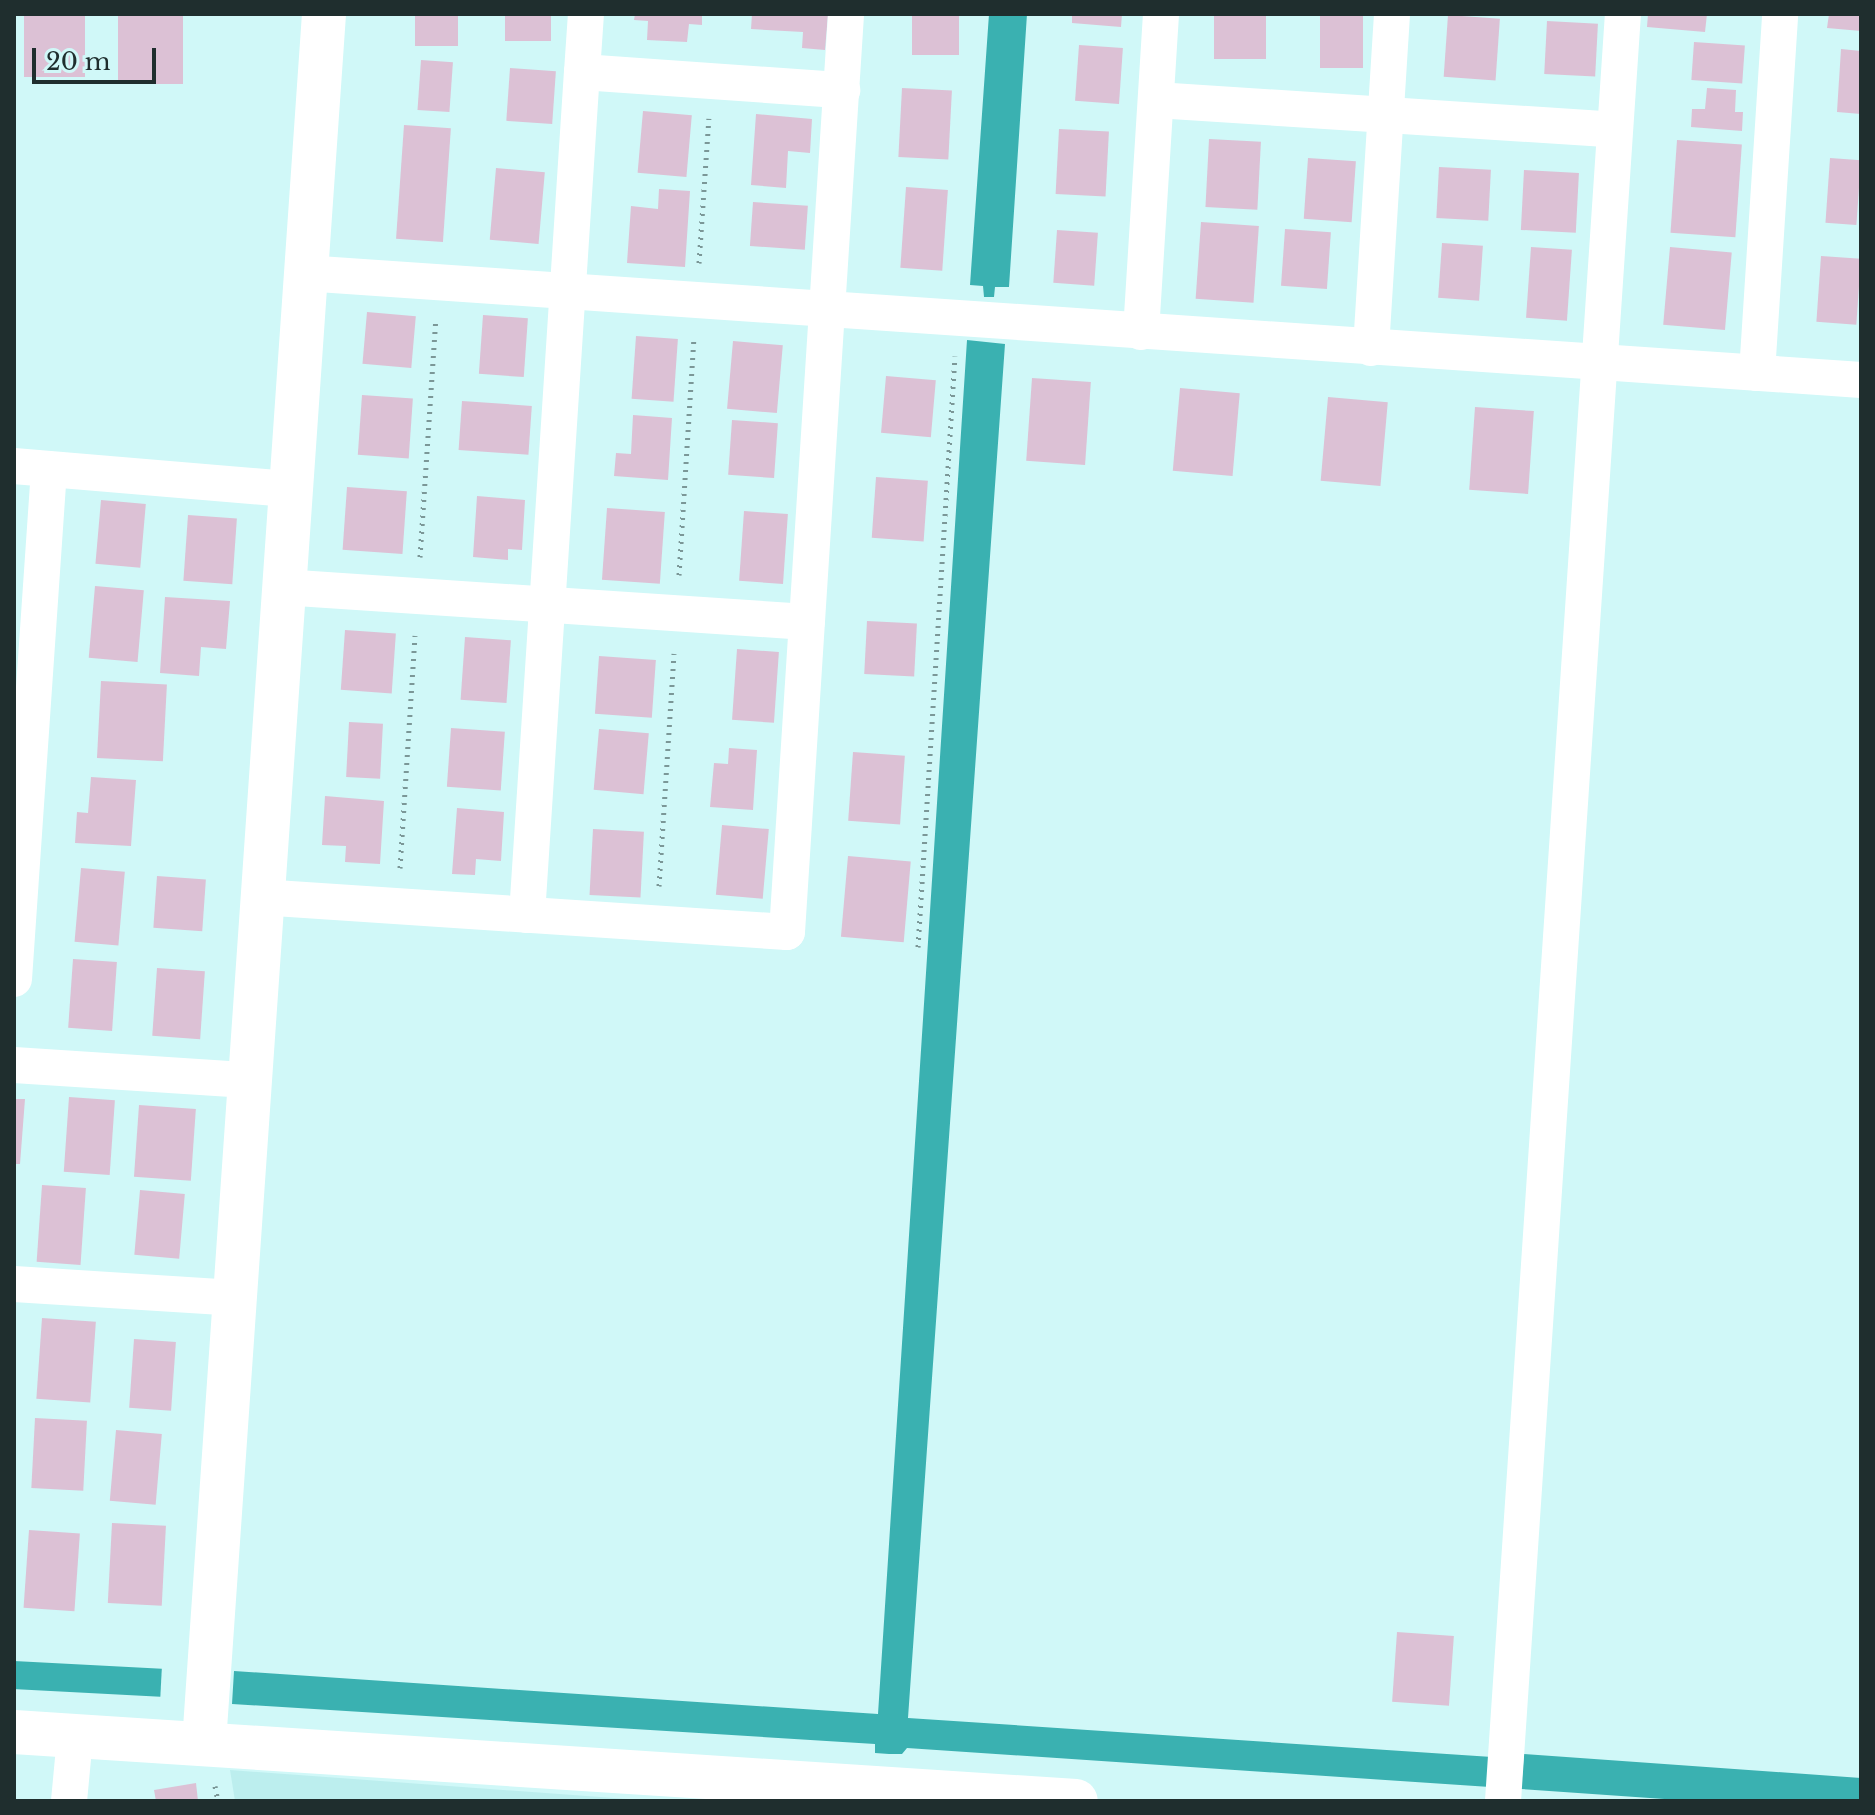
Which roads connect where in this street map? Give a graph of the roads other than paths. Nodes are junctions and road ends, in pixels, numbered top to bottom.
1 (324, 14) edge
2 (586, 14) edge
3 (846, 14) edge
4 (1161, 14) edge
5 (1392, 14) edge
6 (1623, 14) edge
7 (1780, 14) edge
8 (582, 72) junction
9 (842, 90) junction
10 (1156, 100) junction
11 (1385, 115) junction
12 (1614, 130) junction
13 (304, 273) junction
14 (568, 292) junction
15 (828, 309) junction
16 (1141, 332) junction
17 (1371, 348) junction
18 (1598, 363) junction
19 (1757, 373) junction
20 (1861, 380) edge
21 (31, 467) edge
22 (288, 489) junction
23 (282, 587) junction
24 (548, 605) junction
25 (807, 622) junction
26 (260, 897) junction
27 (527, 915) junction
28 (14, 979) edge
29 (14, 1065) edge
30 (248, 1080) junction
31 (14, 1284) edge
32 (235, 1298) junction
33 (14, 1732) edge
34 (75, 1737) junction
35 (204, 1743) junction
36 (69, 1801) edge
37 (1076, 1801) edge
38 (1503, 1801) edge

1 - 13 street
2 - 8 street
3 - 9 street
4 - 10 street
5 - 11 street
6 - 12 street
7 - 19 street
8 - 9 street
8 - 14 street
9 - 15 street
10 - 11 street
10 - 16 street
11 - 12 street
11 - 17 street
12 - 18 street
13 - 14 street
13 - 22 street
14 - 15 street
14 - 24 street
15 - 16 street
15 - 25 street
16 - 17 street
17 - 18 street
18 - 19 street
18 - 38 street
19 - 20 street
21 - 22 street
21 - 28 street
22 - 23 street
23 - 24 street
23 - 26 street
24 - 25 street
24 - 27 street
25 - 27 street
26 - 27 street
26 - 30 street
29 - 30 street
30 - 32 street
31 - 32 street
32 - 35 street
33 - 34 street
34 - 35 street
34 - 36 street
35 - 37 street

